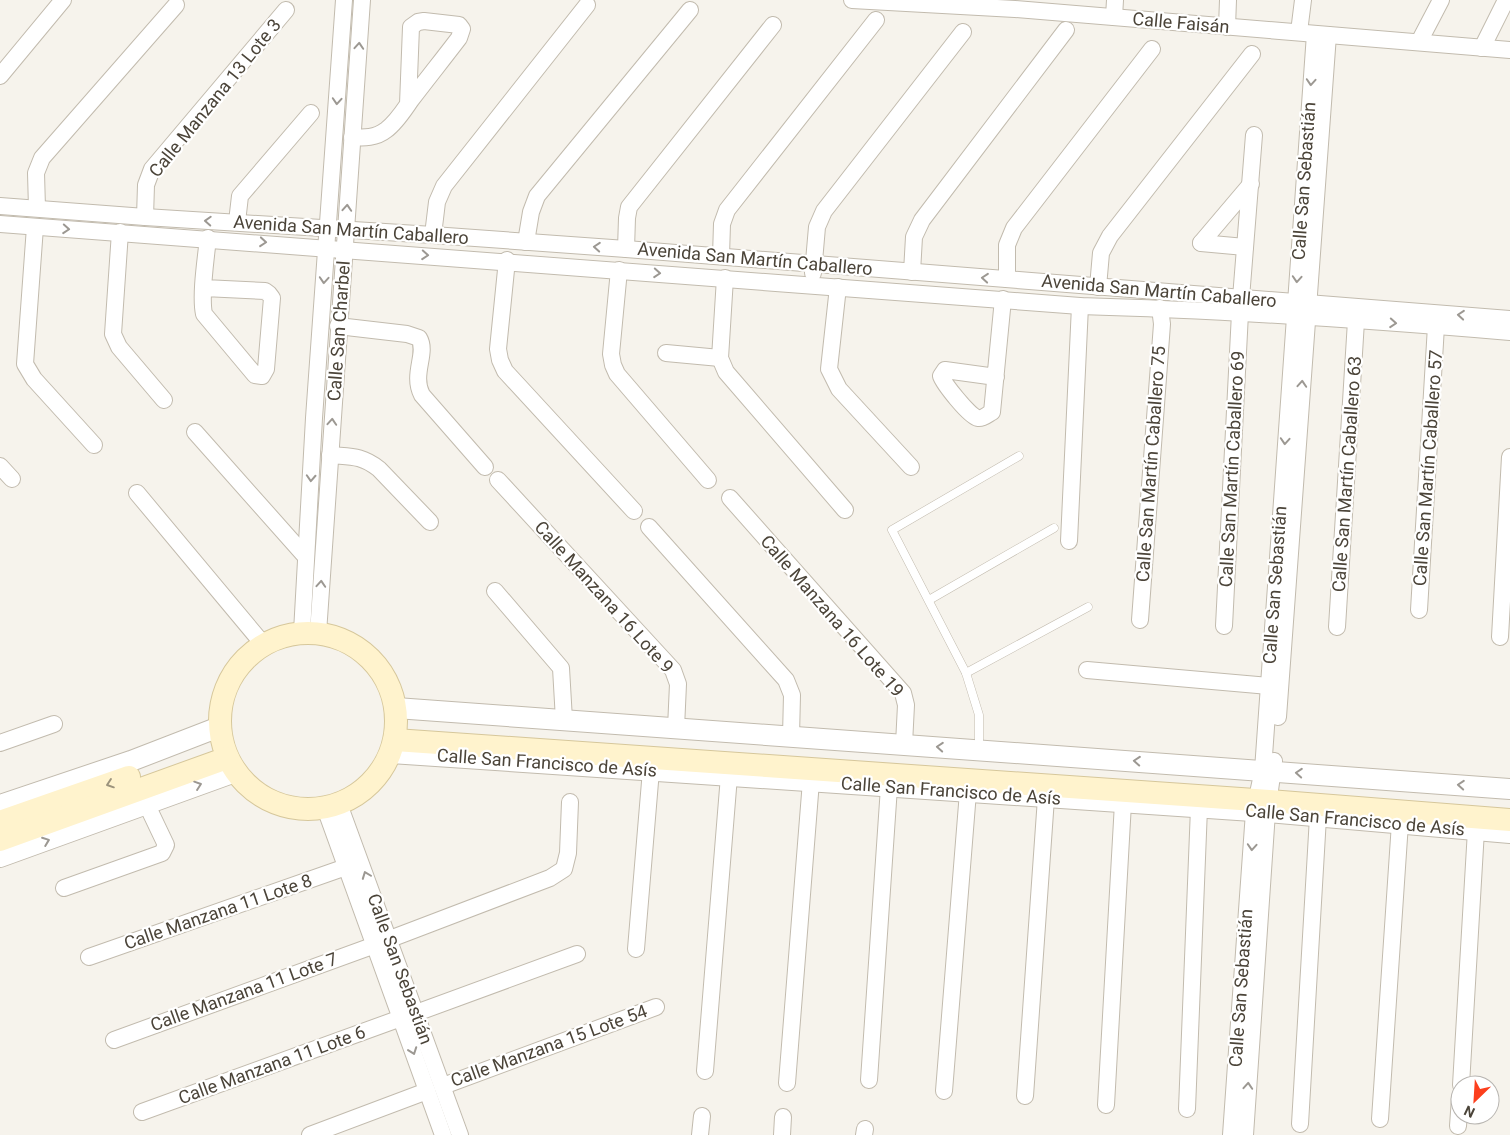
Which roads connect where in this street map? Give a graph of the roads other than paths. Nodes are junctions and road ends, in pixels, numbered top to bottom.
1 (63, 0) edge
2 (344, 0) edge
3 (362, 0) edge
4 (852, 0) edge
5 (1115, 0) edge
6 (1228, 0) edge
7 (1303, 0) edge
8 (1441, 0) edge
9 (1506, 0) edge
10 (910, 2) edge
11 (1015, 4) edge
12 (176, 5) dead end
13 (587, 5) dead end
14 (286, 10) dead end
15 (690, 10) dead end
16 (1114, 17) junction
17 (876, 20) dead end
18 (773, 25) dead end
19 (1227, 26) junction
20 (1066, 30) dead end
21 (963, 32) dead end
22 (1314, 34) junction
23 (1419, 42) junction
24 (1482, 48) junction
25 (1152, 49) dead end
26 (1510, 50) edge
27 (1252, 54) dead end
28 (0, 76) edge
29 (408, 104) junction
30 (311, 113) dead end
31 (1254, 135) dead end
32 (352, 137) junction
33 (1250, 184) junction
34 (0, 206) edge
35 (37, 208) junction
36 (145, 217) junction
37 (237, 222) junction
38 (0, 224) edge
39 (35, 227) junction
40 (328, 228) junction
41 (346, 230) junction
42 (120, 232) junction
43 (433, 235) junction
44 (208, 238) junction
45 (526, 242) junction
46 (1245, 247) junction
47 (326, 248) junction
48 (345, 249) junction
49 (626, 249) junction
50 (721, 256) junction
51 (507, 260) junction
52 (813, 264) junction
53 (619, 270) junction
54 (912, 272) junction
55 (725, 278) junction
56 (1006, 279) junction
57 (812, 284) junction
58 (838, 287) junction
59 (1098, 287) junction
60 (204, 288) junction
61 (1003, 298) junction
62 (1240, 305) junction
63 (1080, 306) junction
64 (1160, 308) junction
65 (1301, 310) junction
66 (1510, 319) edge
67 (1356, 320) junction
68 (338, 326) junction
69 (1436, 326) junction
70 (1510, 332) edge
71 (666, 353) dead end
72 (720, 358) junction
73 (996, 378) dead end
74 (164, 400) dead end
75 (195, 432) dead end
76 (94, 446) dead end
77 (330, 455) junction
78 (1019, 456) dead end
79 (1510, 457) edge
80 (0, 466) edge
81 (485, 467) dead end
82 (911, 467) dead end
83 (12, 479) dead end
84 (498, 480) dead end
85 (708, 480) dead end
86 (137, 493) dead end
87 (730, 498) dead end
88 (634, 510) dead end
89 (845, 510) dead end
90 (430, 522) dead end
91 (649, 527) dead end
92 (1054, 528) dead end
93 (1069, 541) dead end
94 (306, 557) junction
95 (495, 591) dead end
96 (929, 600) junction
97 (1088, 607) dead end
98 (1419, 610) dead end
99 (1140, 620) dead end
100 (1224, 626) dead end
101 (1338, 627) dead end
102 (310, 633) junction
103 (1500, 637) dead end
104 (263, 644) junction
105 (1087, 670) dead end
106 (966, 673) junction
107 (1268, 686) junction
108 (564, 720) junction
109 (54, 724) dead end
110 (676, 728) junction
111 (394, 731) junction
112 (791, 736) junction
113 (0, 742) edge
114 (904, 744) junction
115 (226, 750) junction
116 (979, 750) junction
117 (651, 770) junction
118 (729, 776) junction
119 (811, 781) junction
120 (889, 787) junction
121 (1510, 789) edge
122 (968, 792) junction
123 (1264, 792) junction
124 (1046, 798) junction
125 (570, 802) dead end
126 (146, 803) junction
127 (1123, 803) junction
128 (0, 805) edge
129 (1510, 805) edge
130 (332, 806) junction
131 (1199, 808) junction
132 (1318, 817) junction
133 (1510, 820) edge
134 (0, 822) edge
135 (1400, 824) junction
136 (1476, 830) junction
137 (1510, 833) edge
138 (0, 840) edge
139 (0, 857) edge
140 (346, 867) junction
141 (64, 888) dead end
142 (382, 942) junction
143 (636, 949) dead end
144 (577, 954) dead end
145 (89, 957) dead end
146 (656, 1007) dead end
147 (409, 1016) junction
148 (114, 1040) dead end
149 (705, 1072) dead end
150 (1462, 1075) edge
151 (869, 1080) dead end
152 (787, 1083) dead end
153 (443, 1086) junction
154 (427, 1091) junction
155 (944, 1091) dead end
156 (1025, 1096) dead end
157 (1106, 1105) dead end
158 (1187, 1108) dead end
159 (142, 1112) dead end
160 (702, 1116) dead end
161 (783, 1117) dead end
162 (1380, 1119) dead end
163 (1300, 1124) dead end
164 (310, 1135) edge
165 (443, 1135) edge
166 (460, 1135) edge
167 (700, 1135) edge
168 (782, 1135) edge
169 (1231, 1135) edge
170 (1245, 1135) edge

1 - 28 street
2 -> 40 street, Calle San Charbel
32 -> 3 street, Calle San Charbel
4 - 10 street, Calle Faisán
5 - 16 street
6 - 19 street
7 - 22 street, Calle San Sebastián
8 - 23 street
9 - 24 street
10 - 11 street, Calle Faisán
11 - 16 street, Calle Faisán
12 - 35 street
13 - 43 street
14 - 36 street, Calle Manzana 13 Lote 3
15 - 45 street
16 - 19 street, Calle Faisán
17 - 50 street
18 - 49 street
19 - 22 street, Calle Faisán
20 - 54 street
21 - 52 street
22 - 23 street, Calle Faisán
22 - 65 street, Calle San Sebastián
23 - 24 street, Calle Faisán
24 - 26 street, Calle Faisán
25 - 56 street
27 - 59 street
29 - 29 street
29 - 32 street
30 - 37 street
31 - 33 street, Calle San Martín Caballero 69
41 -> 32 street, Calle San Charbel
33 - 46 street, Calle San Martín Caballero 69
33 - 46 street
34 - 35 street, Avenida San Martín Caballero
35 - 36 street, Avenida San Martín Caballero
37 -> 36 street, Avenida San Martín Caballero
37 - 40 street, Avenida San Martín Caballero
38 - 39 street, Avenida San Martín Caballero
39 -> 42 street, Avenida San Martín Caballero
39 - 76 street
40 - 41 street, Avenida San Martín Caballero
40 - 47 street, Calle San Charbel
41 - 43 street, Avenida San Martín Caballero
41 - 48 street, Calle San Charbel
42 - 44 street, Avenida San Martín Caballero
42 - 74 street
43 - 45 street, Avenida San Martín Caballero
44 -> 47 street, Avenida San Martín Caballero
44 - 60 street
49 -> 45 street, Avenida San Martín Caballero
46 - 62 street, Calle San Martín Caballero 69
47 - 48 street, Avenida San Martín Caballero
47 -> 94 street, Calle San Charbel
48 -> 51 street, Avenida San Martín Caballero
48 - 68 street, Calle San Charbel
49 - 50 street, Avenida San Martín Caballero
50 - 52 street, Avenida San Martín Caballero
51 - 53 street, Avenida San Martín Caballero
51 - 88 street
52 - 54 street, Avenida San Martín Caballero
52 - 57 street
53 -> 55 street, Avenida San Martín Caballero
53 - 85 street
56 -> 54 street, Avenida San Martín Caballero
55 - 57 street, Avenida San Martín Caballero
55 - 72 street
56 - 59 street, Avenida San Martín Caballero
57 - 58 street, Avenida San Martín Caballero
58 - 61 street, Avenida San Martín Caballero
58 - 82 street
59 - 62 street, Avenida San Martín Caballero
60 - 60 street
61 - 63 street, Avenida San Martín Caballero
61 - 73 street
62 - 64 street, Avenida San Martín Caballero
62 - 65 street, Avenida San Martín Caballero
62 - 100 street, Calle San Martín Caballero 69
63 - 64 street, Avenida San Martín Caballero
63 - 93 street
64 - 99 street, Calle San Martín Caballero 75
66 -> 65 street, Avenida San Martín Caballero
65 - 67 street, Avenida San Martín Caballero
65 -> 107 street, Calle San Sebastián
123 -> 65 street, Calle San Sebastián
67 -> 69 street, Avenida San Martín Caballero
67 - 101 street, Calle San Martín Caballero 63
77 -> 68 street, Calle San Charbel
68 - 81 street
69 - 70 street, Avenida San Martín Caballero
69 - 98 street, Calle San Martín Caballero 57
71 - 72 street
72 - 89 street
75 - 94 street
77 - 90 street
102 -> 77 street, Calle San Charbel
78 - 96 lane
79 - 103 street
80 - 83 street
84 - 110 street, Calle Manzana 16 Lote 9
86 - 104 street
87 - 114 street, Calle Manzana 16 Lote 19
91 - 112 street
92 - 96 lane
94 - 102 street, Calle San Charbel
95 - 108 street
96 - 106 lane
97 - 106 lane
102 - 104 main road
102 - 111 main road
104 - 115 main road
105 - 107 street
106 - 116 lane
107 - 123 street, Calle San Sebastián
108 - 110 street, Calle San Francisco de Asís
108 - 111 street, Calle San Francisco de Asís
109 - 113 street
110 - 112 street, Calle San Francisco de Asís
111 - 117 street, Calle San Francisco de Asís
111 - 123 main road, Calle San Francisco de Asís
111 - 130 main road
112 - 114 street, Calle San Francisco de Asís
116 -> 114 street, Calle San Francisco de Asís
126 -> 115 street
115 - 128 street
115 - 130 main road
115 -> 134 main road
115 - 138 main road
123 -> 116 street, Calle San Francisco de Asís
117 - 118 street, Calle San Francisco de Asís
117 - 143 street
118 - 119 street, Calle San Francisco de Asís
118 - 149 street
119 - 120 street, Calle San Francisco de Asís
119 - 152 street
120 - 122 street, Calle San Francisco de Asís
120 - 151 street
121 -> 123 street, Calle San Francisco de Asís
122 - 124 street, Calle San Francisco de Asís
122 - 155 street
123 - 129 main road, Calle San Francisco de Asís
123 - 131 street, Calle San Francisco de Asís
123 - 132 street, Calle San Francisco de Asís
123 - 133 main road, Calle San Francisco de Asís
123 -> 169 street, Calle San Sebastián
170 -> 123 street, Calle San Sebastián
124 - 127 street, Calle San Francisco de Asís
124 - 156 street
125 - 142 street, Calle Manzana 11 Lote 7
139 -> 126 street
126 - 141 street
127 - 131 street, Calle San Francisco de Asís
127 - 157 street
130 - 140 street, Calle San Sebastián
142 -> 130 street, Calle San Sebastián
131 - 158 street
132 - 135 street, Calle San Francisco de Asís
132 - 163 street
135 - 136 street, Calle San Francisco de Asís
135 - 162 street
136 - 137 street, Calle San Francisco de Asís
136 - 150 street
140 - 142 street, Calle San Sebastián
140 - 145 street, Calle Manzana 11 Lote 8
142 - 147 street, Calle San Sebastián
142 - 148 street, Calle Manzana 11 Lote 7
144 - 147 street, Calle Manzana 11 Lote 6
146 - 153 street, Calle Manzana 15 Lote 54
147 - 153 street, Calle San Sebastián
147 -> 154 street, Calle San Sebastián
147 - 159 street, Calle Manzana 11 Lote 6
153 - 166 street, Calle San Sebastián
154 - 164 street
154 - 165 street, Calle San Sebastián
160 - 167 street
161 - 168 street

